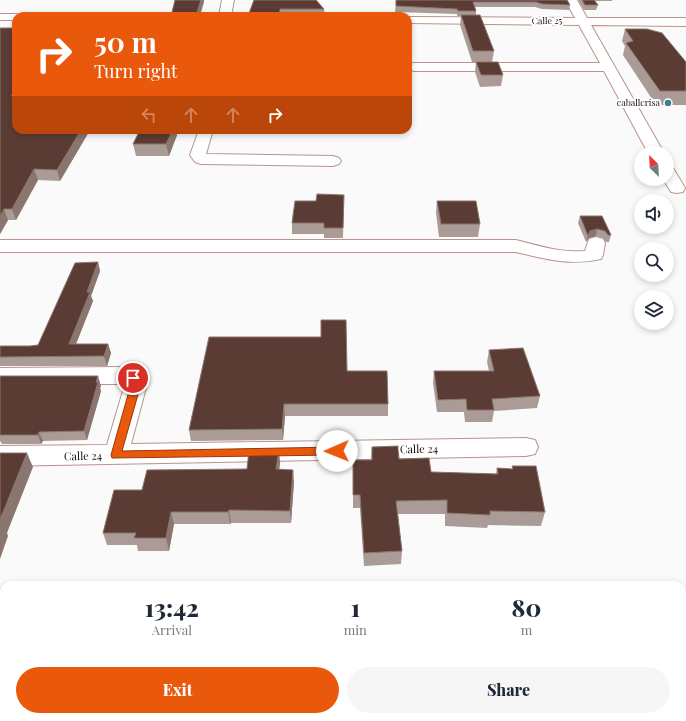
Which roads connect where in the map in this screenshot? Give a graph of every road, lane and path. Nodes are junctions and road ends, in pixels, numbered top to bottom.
1 (228, 0) edge
2 (571, 0) edge
3 (226, 12) edge
4 (0, 17) edge
5 (12, 17) edge
6 (412, 20) edge
7 (583, 20) junction
8 (686, 22) edge
9 (414, 67) dead end
10 (608, 67) junction
11 (205, 134) edge
12 (629, 134) dead end
13 (646, 135) junction
14 (652, 146) edge
15 (333, 161) dead end
16 (674, 183) edge
17 (677, 188) dead end
18 (596, 243) dead end
19 (0, 246) edge
20 (0, 376) edge
21 (526, 447) dead end
22 (116, 455) junction
23 (0, 456) edge

1 - 3 street
2 - 7 street
4 - 5 street
6 - 7 street, Calle 25
7 - 8 street, Calle 25
7 - 10 street
9 - 10 street
10 - 13 street
11 - 15 street
12 - 13 street
13 - 14 street
16 - 17 street
18 - 19 street
20 - 22 street
21 - 22 street, Calle 24
22 - 23 street, Calle 24

